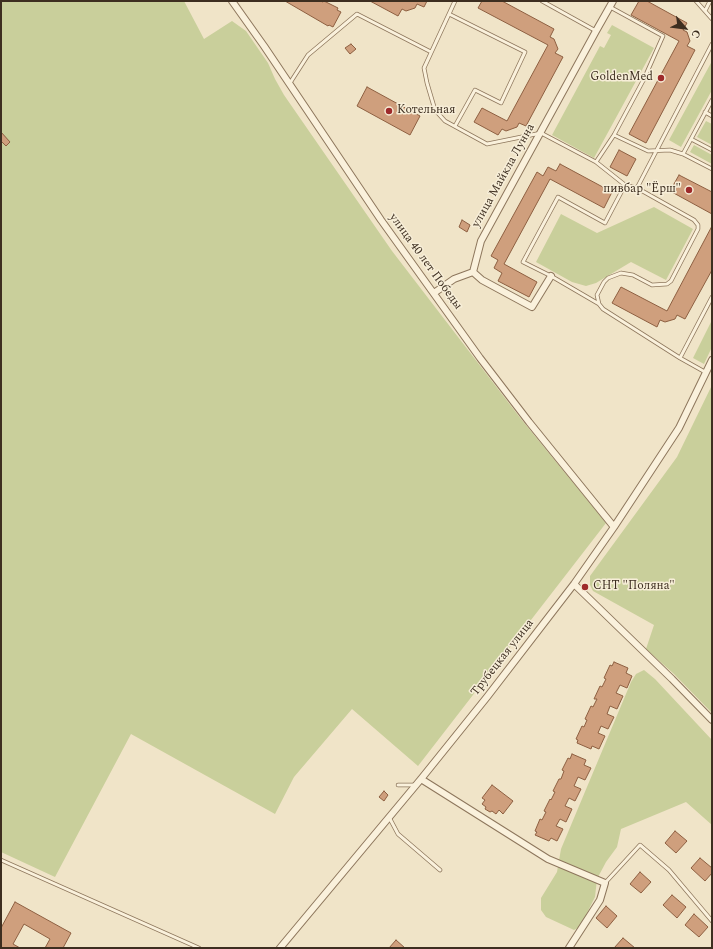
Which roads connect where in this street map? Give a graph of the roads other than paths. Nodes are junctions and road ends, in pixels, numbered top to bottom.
1 (232, 1) edge
2 (455, 1) edge
3 (542, 1) edge
4 (696, 1) edge
5 (710, 1) edge
6 (612, 4) edge
7 (705, 11) junction
8 (449, 14) junction
9 (712, 19) edge
10 (596, 30) junction
11 (712, 44) edge
12 (431, 52) junction
13 (289, 84) junction
14 (712, 100) edge
15 (705, 112) junction
16 (712, 116) edge
17 (455, 126) junction
18 (541, 133) junction
19 (614, 135) junction
20 (691, 139) junction
21 (657, 150) junction
22 (712, 150) edge
23 (683, 154) junction
24 (596, 162) junction
25 (712, 168) edge
26 (625, 185) junction
27 (637, 188) junction
28 (473, 272) junction
29 (552, 276) junction
30 (434, 294) junction
31 (712, 297) edge
32 (599, 304) junction
33 (680, 358) junction
34 (712, 360) edge
35 (707, 373) junction
36 (614, 527) junction
37 (574, 584) junction
38 (712, 720) edge
39 (421, 779) junction
40 (398, 785) dead end
41 (416, 785) junction
42 (389, 817) junction
43 (1, 860) edge
44 (440, 870) dead end
45 (605, 883) junction
46 (712, 921) edge
47 (199, 948) edge
48 (280, 948) edge
49 (569, 948) edge

1 - 13 street, улица 40 лет Победы
2 - 8 lane
3 - 10 lane
4 - 7 lane
5 - 7 lane
6 - 10 street, улица Майкла Лунна
6 - 19 lane
7 - 9 lane
8 - 12 lane
8 - 17 lane
10 - 18 street, улица Майкла Лунна
11 - 21 lane
12 - 13 lane
12 - 17 lane
13 - 30 street, улица 40 лет Победы
14 - 15 lane
15 - 16 lane
15 - 20 lane
17 - 18 lane
18 - 24 lane
18 - 28 street, улица Майкла Лунна
19 - 21 lane
19 - 24 lane
20 - 22 lane
20 - 23 lane
21 - 23 lane
21 - 27 lane
23 - 25 lane
24 - 26 lane
26 - 27 lane
26 - 29 lane
27 - 32 lane
28 - 29 street
28 - 30 street
29 - 32 lane
30 - 36 street, улица 40 лет Победы
31 - 33 lane
32 - 33 lane
33 - 35 lane
34 - 35 street, Трубецкая улица
35 - 36 street, Трубецкая улица
36 - 37 street, Трубецкая улица
37 - 38 street
37 - 39 street, Трубецкая улица
39 - 41 street, Трубецкая улица
39 - 45 street
40 - 41 lane
41 - 42 street, Трубецкая улица
42 - 44 lane
42 - 48 street, Трубецкая улица
43 - 47 lane
45 - 46 lane
45 - 49 street

